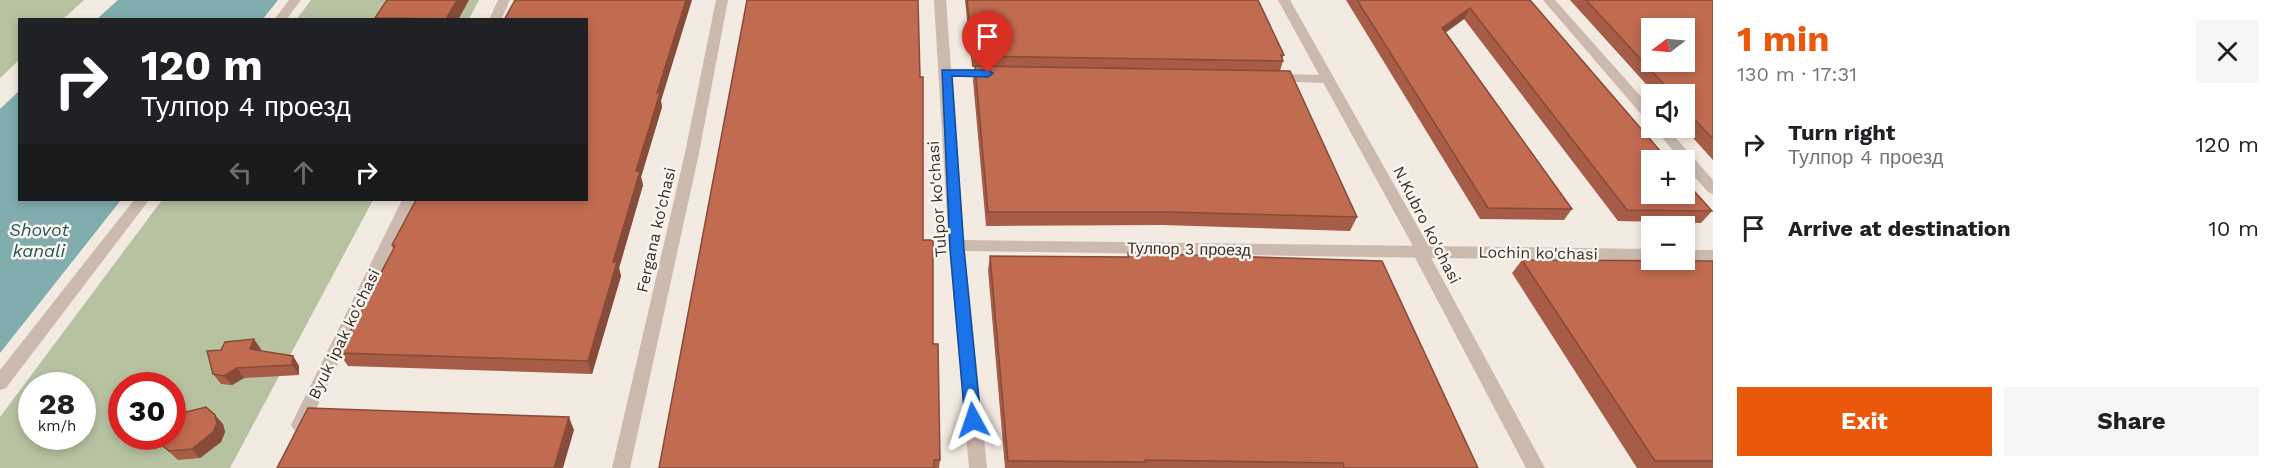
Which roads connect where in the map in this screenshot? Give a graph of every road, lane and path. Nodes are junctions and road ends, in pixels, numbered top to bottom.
1 (295, 0) edge
2 (504, 0) edge
3 (722, 0) edge
4 (940, 0) edge
5 (1284, 0) edge
6 (1549, 0) edge
7 (282, 18) edge
8 (496, 18) edge
9 (946, 73) junction
10 (1003, 74) edge
11 (1259, 78) edge
12 (1326, 79) junction
13 (1641, 105) edge
14 (1669, 138) edge
15 (1713, 189) edge
16 (141, 201) edge
17 (409, 201) edge
18 (957, 244) junction
19 (1422, 252) junction
20 (1641, 255) edge
21 (1695, 256) edge
22 (1713, 256) edge
23 (0, 383) edge
24 (293, 439) edge
25 (621, 468) edge
26 (978, 468) edge
27 (1536, 468) edge

1 - 7 street
2 - 8 street
3 - 25 street, Fergana ko'chasi
4 - 9 street, Tulpor ko'chasi
5 - 12 street, N.Kubro ko'chasi
6 - 13 street
9 - 10 street
9 - 18 street, Tulpor ko'chasi
11 - 12 street
12 - 19 street, N.Kubro ko'chasi
14 - 15 street
16 - 23 street
17 - 24 street, Byuk ipak ko'chasi
18 - 19 street, Тулпор 3 проезд
18 - 26 street, Tulpor ko'chasi
19 - 20 street, Lochin ko'chasi
19 - 27 street, N.Kubro ko'chasi
21 - 22 street

